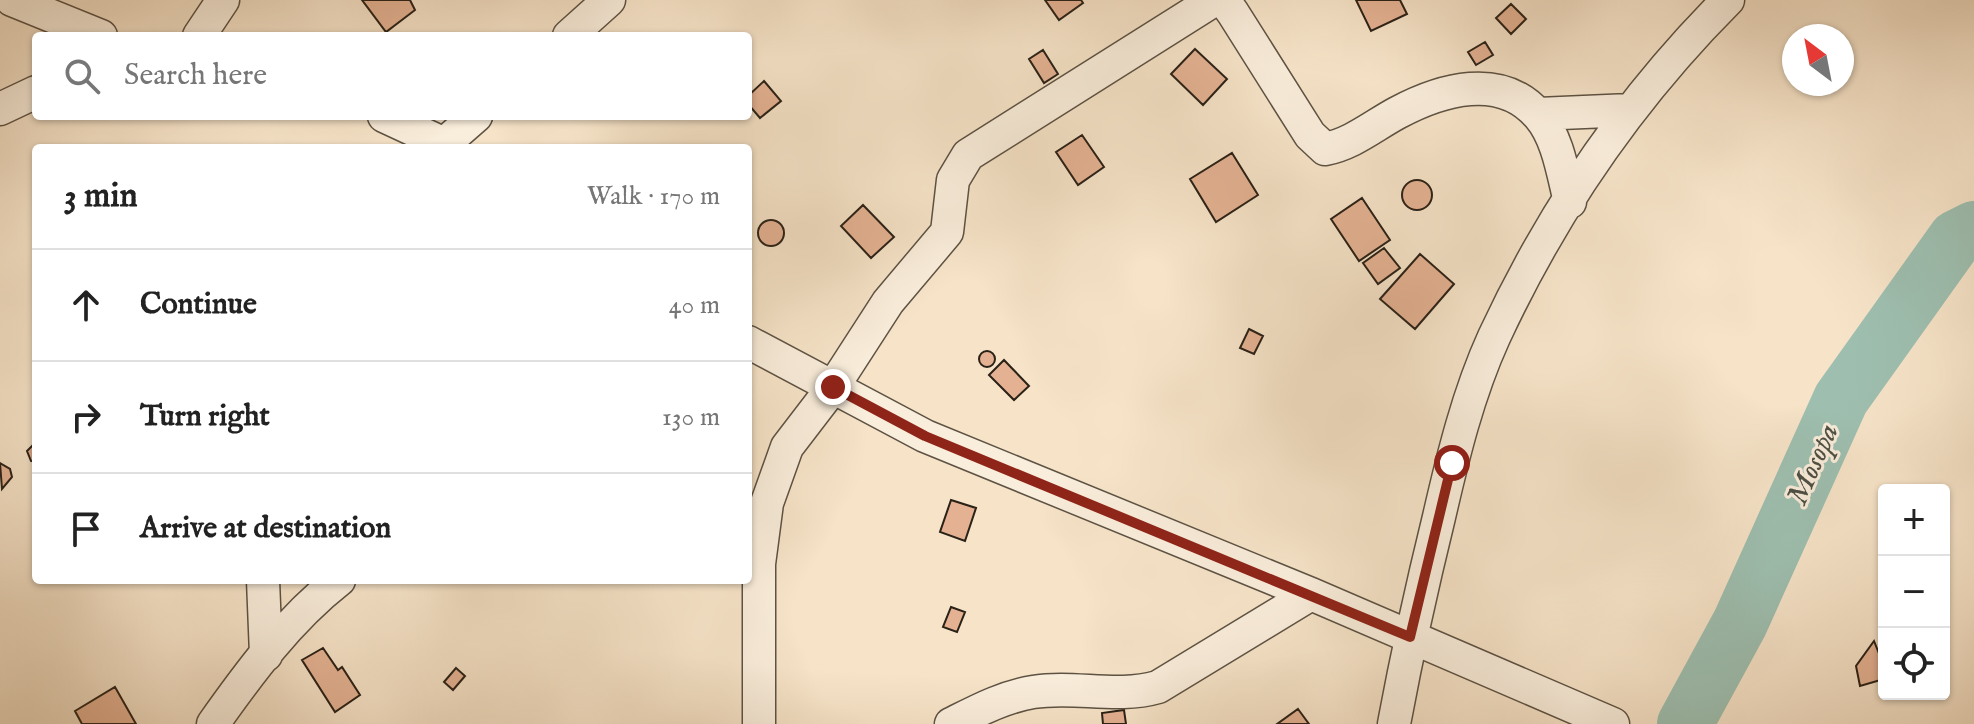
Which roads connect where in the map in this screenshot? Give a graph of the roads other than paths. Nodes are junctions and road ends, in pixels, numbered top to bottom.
1 (12, 0) edge
2 (223, 0) edge
3 (609, 0) edge
4 (1216, 0) edge
5 (1728, 0) edge
6 (91, 32) edge
7 (202, 32) edge
8 (573, 32) edge
9 (32, 94) edge
10 (0, 109) edge
11 (1630, 110) junction
12 (1538, 114) junction
13 (393, 120) edge
14 (472, 120) edge
15 (445, 144) edge
16 (451, 144) edge
17 (1570, 202) junction
18 (752, 344) edge
19 (833, 387) junction
20 (752, 540) edge
21 (759, 564) junction
22 (263, 584) edge
23 (334, 584) edge
24 (1311, 594) junction
25 (1410, 637) junction
26 (266, 655) junction
27 (213, 724) edge
28 (759, 724) edge
29 (951, 724) edge
30 (1394, 724) edge
31 (1613, 724) edge

1 - 6 street
2 - 7 street
3 - 8 street
4 - 12 street
4 - 19 street
5 - 11 street
9 - 10 street
11 - 12 street
11 - 17 street
12 - 17 street
13 - 15 street
14 - 16 street
17 - 25 street
18 - 19 street
19 - 21 street
19 - 24 street
20 - 21 street
21 - 28 street
22 - 26 street
23 - 26 street
24 - 25 street
24 - 29 street
25 - 30 street
25 - 31 street
26 - 27 street

